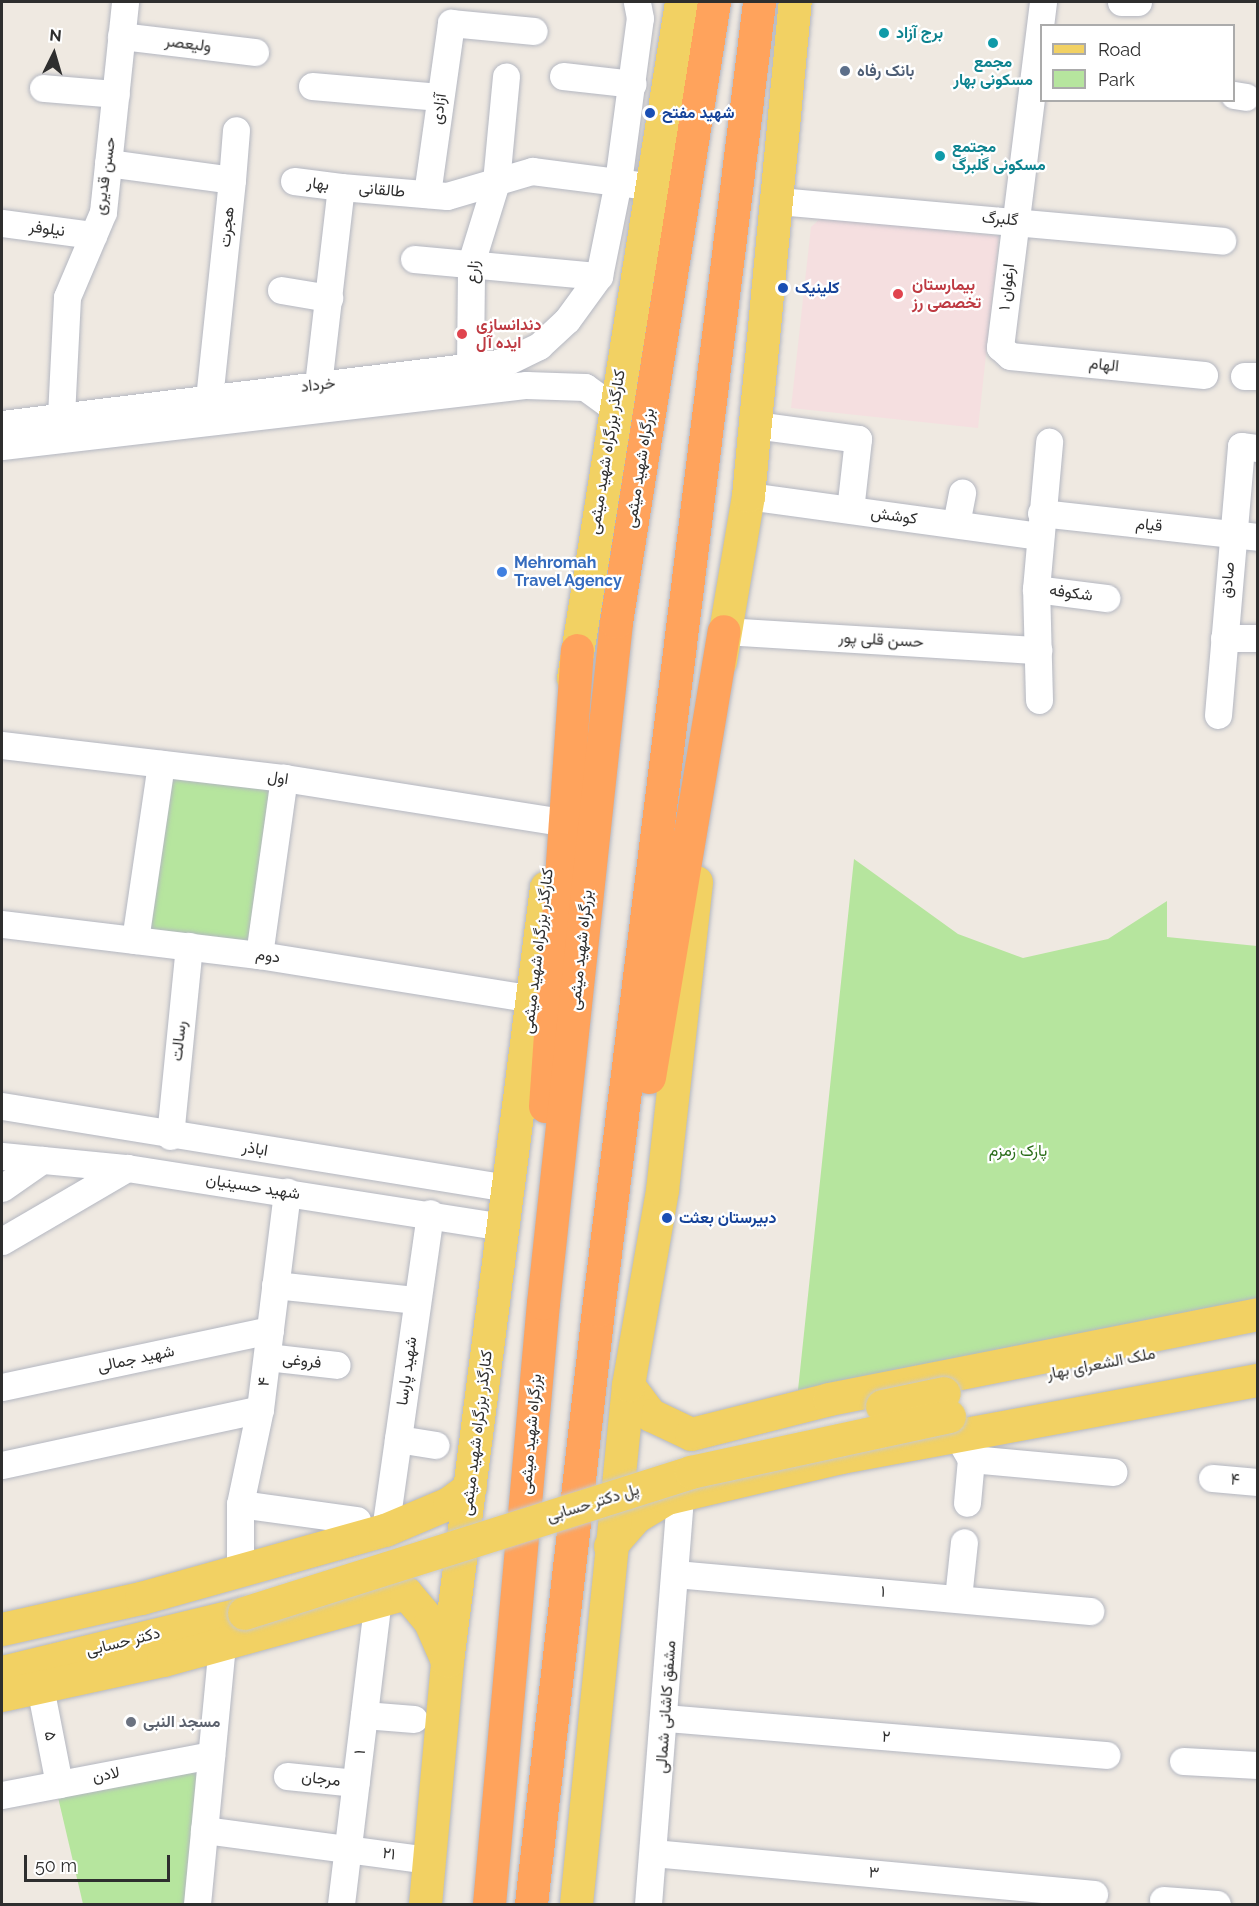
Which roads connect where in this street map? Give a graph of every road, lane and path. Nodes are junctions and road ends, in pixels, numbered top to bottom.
1 (125, 2) edge
2 (637, 2) edge
3 (664, 2) edge
4 (681, 2) edge
5 (714, 2) edge
6 (759, 2) edge
7 (1043, 2) edge
8 (1120, 2) edge
9 (1138, 2) edge
10 (798, 10) edge
11 (1041, 24) edge
12 (534, 31) dead end
13 (122, 36) junction
14 (672, 40) junction
15 (1040, 43) edge
16 (255, 52) dead end
17 (1038, 71) edge
18 (506, 76) dead end
19 (563, 76) dead end
20 (633, 84) junction
21 (312, 86) dead end
22 (43, 88) dead end
23 (116, 94) junction
24 (441, 97) junction
25 (236, 130) dead end
26 (108, 163) junction
27 (232, 180) junction
28 (294, 181) dead end
29 (496, 182) junction
30 (633, 184) junction
31 (341, 187) junction
32 (427, 194) junction
33 (778, 201) junction
34 (1014, 220) junction
35 (2, 224) edge
36 (93, 235) junction
37 (1222, 241) dead end
38 (414, 259) dead end
39 (471, 263) junction
40 (599, 276) junction
41 (281, 290) dead end
42 (328, 298) junction
43 (1004, 353) joint
44 (470, 366) junction
45 (1204, 375) dead end
46 (318, 385) junction
47 (209, 398) junction
48 (615, 409) junction
49 (61, 416) junction
50 (2, 424) edge
51 (755, 425) junction
52 (1049, 442) dead end
53 (2, 446) edge
54 (1249, 447) edge
55 (962, 493) dead end
56 (748, 496) junction
57 (850, 510) junction
58 (956, 524) junction
59 (1040, 525) junction
60 (1245, 536) edge
61 (1036, 589) junction
62 (1106, 598) dead end
63 (724, 631) junction
64 (1224, 638) junction
65 (1257, 638) edge
66 (577, 650) junction
67 (1038, 650) junction
68 (1039, 700) dead end
69 (1218, 715) dead end
70 (2, 745) edge
71 (161, 764) junction
72 (284, 778) junction
73 (554, 821) junction
74 (2, 924) edge
75 (135, 940) junction
76 (189, 946) junction
77 (259, 955) junction
78 (533, 999) junction
79 (2, 1106) edge
80 (170, 1136) junction
81 (2, 1156) edge
82 (42, 1160) junction
83 (127, 1168) junction
84 (2, 1188) edge
85 (508, 1188) junction
86 (287, 1192) junction
87 (430, 1213) junction
88 (504, 1227) junction
89 (2, 1241) edge
90 (275, 1285) junction
91 (407, 1299) dead end
92 (543, 1303) junction
93 (598, 1310) junction
94 (1257, 1314) edge
95 (270, 1330) junction
96 (1257, 1335) edge
97 (267, 1357) junction
98 (1257, 1358) edge
99 (337, 1365) dead end
100 (1257, 1380) edge
101 (628, 1385) junction
102 (2, 1387) edge
103 (260, 1409) junction
104 (955, 1426) junction
105 (691, 1434) junction
106 (398, 1439) junction
107 (436, 1445) dead end
108 (2, 1465) edge
109 (1113, 1472) dead end
110 (1212, 1478) dead end
111 (1257, 1482) edge
112 (470, 1487) junction
113 (685, 1501) junction
114 (967, 1503) dead end
115 (240, 1504) junction
116 (380, 1525) junction
117 (964, 1542) dead end
118 (610, 1546) junction
119 (675, 1574) junction
120 (242, 1591) junction
121 (392, 1596) junction
122 (958, 1598) junction
123 (1090, 1611) dead end
124 (2, 1629) edge
125 (222, 1644) junction
126 (2, 1650) edge
127 (447, 1661) junction
128 (2, 1672) edge
129 (40, 1687) junction
130 (2, 1695) edge
131 (364, 1715) junction
132 (666, 1718) junction
133 (414, 1719) dead end
134 (211, 1755) junction
135 (1106, 1755) dead end
136 (1184, 1761) dead end
137 (1256, 1765) edge
138 (287, 1776) dead end
139 (356, 1783) junction
140 (59, 1784) junction
141 (2, 1795) edge
142 (204, 1830) junction
143 (348, 1848) junction
144 (653, 1852) junction
145 (429, 1860) junction
146 (1094, 1894) dead end
147 (1163, 1900) dead end
148 (197, 1905) edge
149 (341, 1905) edge
150 (425, 1905) edge
151 (489, 1905) edge
152 (531, 1905) edge
153 (576, 1905) edge
154 (648, 1905) edge
155 (1217, 1905) edge

1 - 13 street, حسن قدیری
2 - 20 street, خرداد
3 - 14 main road
4 - 14 main road, کنارگذر بزرگراه شهید میثمی
5 - 92 highway, بزرگراه شهید میثمی
6 - 93 highway
7 - 11 street, ارغوان ۱
8 - 9 street
10 - 33 main road
12 - 24 street, آزادی
13 - 16 street, ولیعصر
13 - 23 street, حسن قدیری
14 - 30 main road, کنارگذر بزرگراه شهید میثمی
15 - 17 street, ارغوان ۱
17 - 34 street, ارغوان ۱
18 - 29 street, زارع
19 - 20 street
20 - 30 street, خرداد
21 - 24 street
22 - 23 street
23 - 26 street, حسن قدیری
24 - 32 street, آزادی
25 - 27 street, هجرت
26 - 27 street
26 - 36 street, حسن قدیری
27 - 47 street, هجرت
28 - 31 street, بهار
29 - 30 street, طالقانی
29 - 32 street, طالقانی
29 - 39 street, زارع
30 - 40 street, خرداد
30 - 48 main road, کنارگذر بزرگراه شهید میثمی
31 - 32 street, طالقانی
31 - 42 street, طالقانی
33 - 34 street, گلبرگ
33 - 51 main road
34 - 37 street, گلبرگ
34 - 43 street, ارغوان ۱
35 - 36 street, نیلوفر
36 - 49 street, حسن قدیری
38 - 39 street
39 - 40 street
39 - 44 street, زارع
40 - 44 street, خرداد
41 - 42 street
42 - 46 street, طالقانی
43 - 45 street, الهام
44 - 46 street, خرداد
46 - 47 street, خرداد
47 - 49 street, خرداد
48 - 53 street, خرداد
48 - 66 main road, کنارگذر بزرگراه شهید میثمی
49 - 50 street, خرداد
51 - 56 main road
51 - 57 street
52 - 59 street
54 - 60 street, صادق
55 - 58 street
56 - 57 street, کوشش
56 - 63 main road
57 - 58 street, کوشش
58 - 59 street, کوشش
59 - 60 street, قیام
59 - 61 street
60 - 64 street, صادق
61 - 62 street, شکوفه
61 - 67 street
63 - 67 street, حسن قلی پور
63 - 93 highway
63 - 101 main road
64 - 65 street
64 - 69 street, صادق
66 - 73 main road, کنارگذر بزرگراه شهید میثمی
66 - 92 highway
67 - 68 street
70 - 71 street, اول
71 - 72 street, اول
71 - 75 street
72 - 73 street, اول
72 - 77 street
73 - 78 main road, کنارگذر بزرگراه شهید میثمی
74 - 75 street, دوم
75 - 76 street, دوم
76 - 77 street, دوم
76 - 80 street, رسالت
77 - 78 street, دوم
78 - 85 main road, کنارگذر بزرگراه شهید میثمی
79 - 80 street, اباذر
80 - 85 street, اباذر
81 - 82 street, شهید حسینیان
82 - 83 street, شهید حسینیان
82 - 84 street
83 - 86 street, شهید حسینیان
83 - 89 street
85 - 88 main road, کنارگذر بزرگراه شهید میثمی
86 - 87 street, شهید حسینیان
86 - 90 street, ۴
87 - 88 street, شهید حسینیان
87 - 106 street, شهید پارسا
88 - 112 main road, کنارگذر بزرگراه شهید میثمی
90 - 91 street
90 - 95 street, ۴
92 - 151 highway, بزرگراه شهید میثمی
93 - 152 highway
94 - 105 main road
95 - 97 street, ۴
95 - 102 street, شهید جمالی
96 - 104 main road, ملک الشعرای بهار
97 - 99 street, فروغی
97 - 103 street, ۴
98 - 104 main road, ملک الشعرای بهار
100 - 104 main road
101 - 105 main road
101 - 118 main road
103 - 108 street
103 - 115 street, ۴
104 - 109 street
104 - 113 main road
104 - 114 street
104 - 120 main road, پل دکتر حسابی, bridge
105 - 113 main road
106 - 107 street
106 - 116 street, شهید پارسا
110 - 111 street, ۴
112 - 116 main road
112 - 127 main road, کنارگذر بزرگراه شهید میثمی
113 - 118 main road
113 - 119 street, مشفق کاشانی شمالی
115 - 116 street
115 - 120 street, ۴
116 - 120 main road
116 - 121 main road
117 - 122 street
118 - 153 main road
119 - 122 street, ۱
119 - 132 street, مشفق کاشانی شمالی
120 - 124 main road
120 - 126 main road, دکتر حسابی
120 - 128 main road, دکتر حسابی
121 - 125 main road
121 - 127 main road
121 - 131 street, ۱
122 - 123 street, ۱
125 - 129 main road
125 - 134 street
127 - 145 main road, کنارگذر بزرگراه شهید میثمی
129 - 130 main road
129 - 140 street, ۵
131 - 133 street
131 - 139 street, ۱
132 - 135 street, ۲
132 - 144 street, مشفق کاشانی شمالی
134 - 140 street, لادن
134 - 142 street
136 - 137 street
138 - 139 street, مرجان
139 - 143 street, ۱
140 - 141 street, لادن
142 - 143 street, ۲۱
142 - 148 street
143 - 145 street, ۲۱
143 - 149 street, ۱
144 - 146 street, ۳
144 - 154 street, مشفق کاشانی شمالی
145 - 150 main road, کنارگذر بزرگراه شهید میثمی
147 - 155 street

